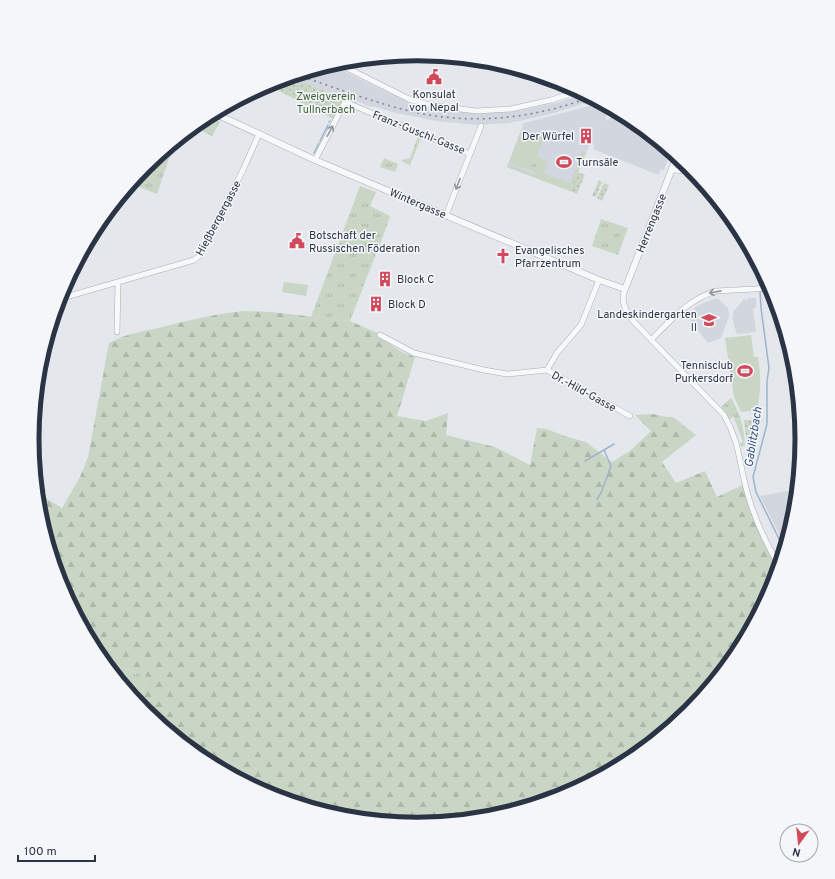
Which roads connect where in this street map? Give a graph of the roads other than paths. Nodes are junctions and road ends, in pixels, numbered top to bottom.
1 (346, 68) edge
2 (571, 94) edge
3 (221, 116) edge
4 (481, 126) dead end
5 (259, 134) junction
6 (470, 154) junction
7 (315, 160) junction
8 (674, 162) edge
9 (671, 170) junction
10 (683, 171) edge
11 (446, 215) junction
12 (599, 280) junction
13 (118, 282) junction
14 (625, 289) junction
15 (764, 289) edge
16 (67, 297) edge
17 (117, 332) dead end
18 (380, 335) dead end
19 (652, 339) junction
20 (547, 370) junction
21 (630, 416) dead end
22 (776, 560) edge

1 - 2 street
3 - 5 street, Wintergasse
4 - 6 street
5 - 7 street, Wintergasse
5 - 13 street, Hießbergergasse
7 -> 6 street, Franz-Guschl-Gasse
6 -> 11 street
7 - 11 street, Wintergasse
8 - 9 street, Herrengasse
9 - 10 street
9 - 14 street, Herrengasse
11 - 12 street, Wintergasse
12 - 14 street, Wintergasse
12 - 20 street, Dr.-Hild-Gasse
13 - 16 street, Hießbergergasse
13 - 17 street
14 - 19 street
15 -> 19 street
18 - 20 street
19 - 22 street
20 - 21 street, Dr.-Hild-Gasse

